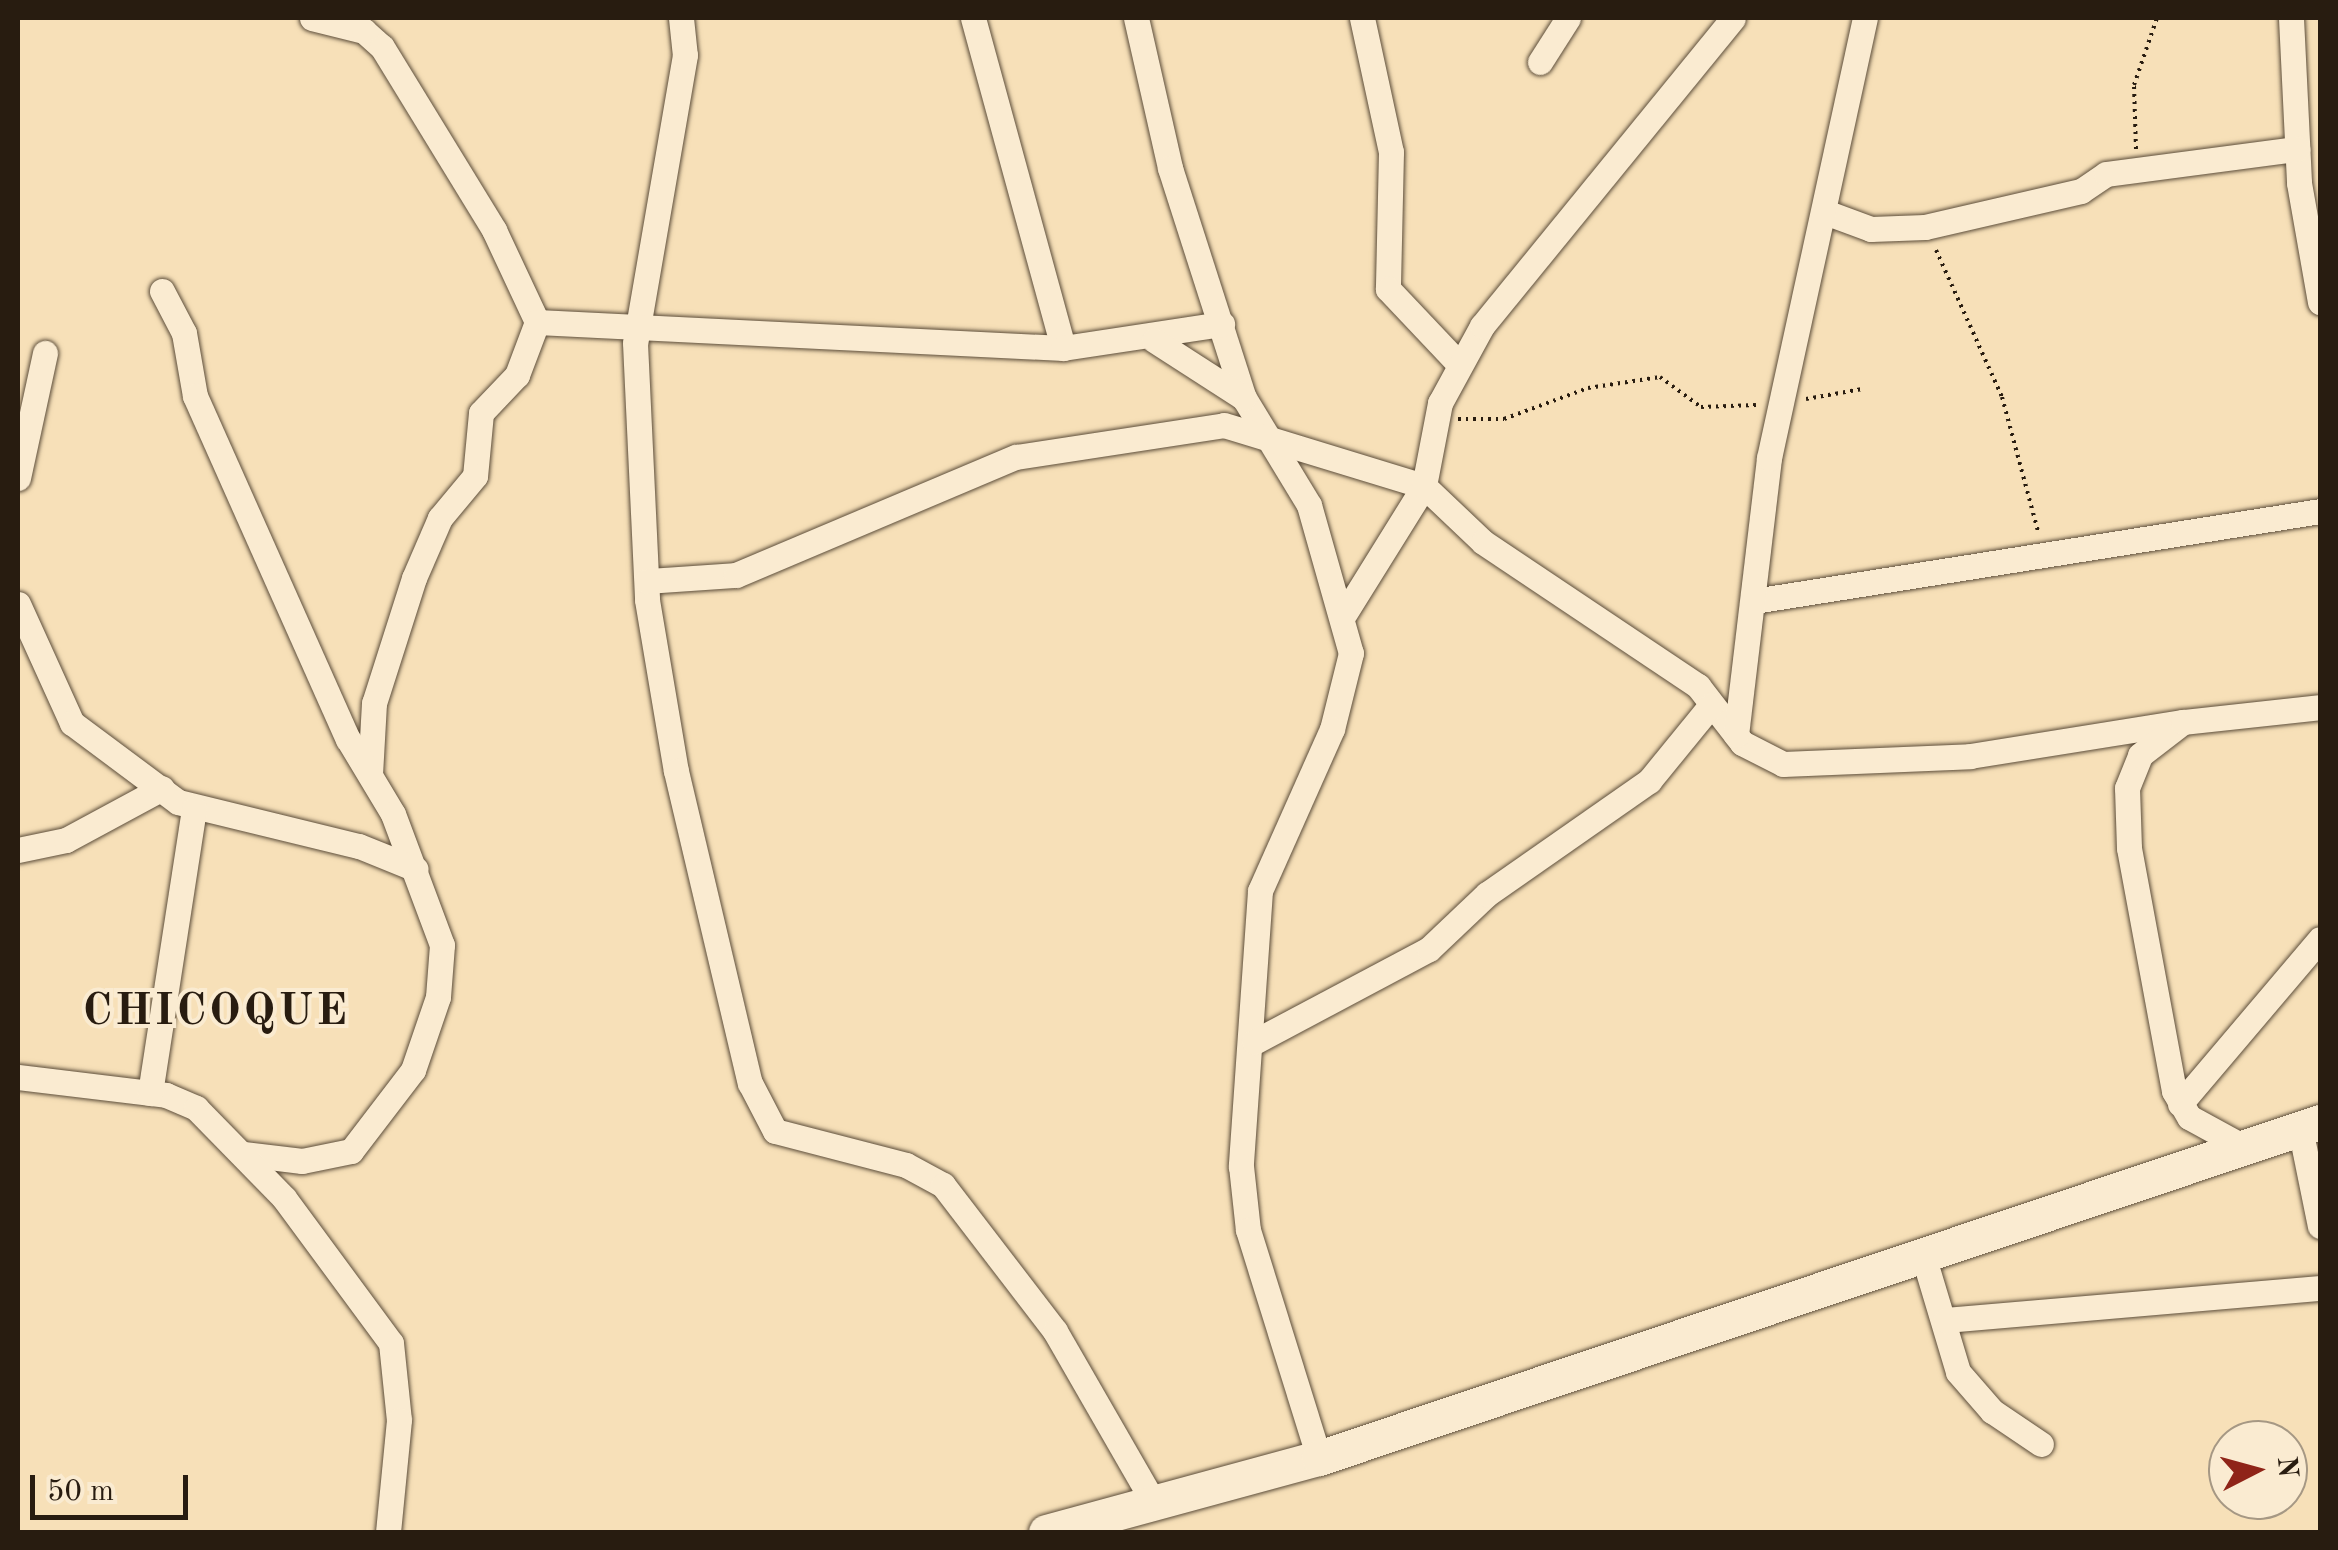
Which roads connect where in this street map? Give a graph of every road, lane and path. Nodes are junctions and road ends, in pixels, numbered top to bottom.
1 (312, 18) edge
2 (681, 18) edge
3 (973, 18) edge
4 (1136, 18) edge
5 (1362, 18) edge
6 (1568, 18) edge
7 (1733, 18) edge
8 (1864, 18) edge
9 (2157, 18) edge
10 (2290, 18) edge
11 (1540, 62) dead end
12 (2297, 149) junction
13 (2137, 168) junction
14 (1825, 212) junction
15 (1925, 227) junction
16 (162, 291) dead end
17 (2320, 302) edge
18 (537, 322) junction
19 (1222, 324) junction
20 (636, 326) junction
21 (1154, 340) junction
22 (1063, 348) junction
23 (45, 353) dead end
24 (1459, 364) junction
25 (1862, 389) dead end
26 (1244, 398) junction
27 (1782, 402) junction
28 (1265, 432) junction
29 (1432, 434) junction
30 (18, 478) edge
31 (1424, 486) junction
32 (2320, 511) edge
33 (2044, 553) junction
34 (647, 581) junction
35 (1754, 601) junction
36 (18, 604) edge
37 (1345, 614) junction
38 (1711, 705) junction
39 (2320, 707) edge
40 (2183, 722) junction
41 (1736, 735) junction
42 (370, 777) junction
43 (162, 788) junction
44 (194, 808) junction
45 (18, 850) edge
46 (416, 870) junction
47 (2320, 939) edge
48 (1254, 1042) junction
49 (18, 1077) edge
50 (150, 1093) junction
51 (2180, 1104) junction
52 (2310, 1125) edge
53 (2242, 1146) junction
54 (245, 1154) junction
55 (2320, 1226) edge
56 (1922, 1255) junction
57 (2320, 1288) edge
58 (1946, 1320) junction
59 (2041, 1444) dead end
60 (1319, 1458) junction
61 (1154, 1503) junction
62 (388, 1532) edge
63 (1046, 1532) edge

1 - 18 street
2 - 20 street
3 - 22 street
4 - 19 street
5 - 24 street
6 - 11 street
7 - 24 street
8 - 14 street
9 - 13 path
10 - 12 street
12 - 13 street
12 - 17 street
13 - 15 street
14 - 15 street
14 - 27 street
15 - 33 path
16 - 42 street
18 - 20 street
18 - 42 street
19 - 21 street
19 - 26 street
20 - 22 street
20 - 34 street
21 - 22 street
21 - 26 street
23 - 30 street
24 - 29 street
25 - 27 path
26 - 28 street
27 - 29 path
27 - 35 street
28 - 31 street
28 - 34 street
28 - 37 street
29 - 31 street
31 - 37 street
31 - 38 street
32 - 33 street
33 - 35 street
34 - 61 street
35 - 41 street
36 - 43 street
37 - 48 street
38 - 41 street
38 - 48 street
39 - 40 street
40 - 41 street
40 - 51 street
42 - 46 street
43 - 44 street
43 - 45 street
44 - 46 street
44 - 50 street
46 - 54 street
47 - 51 street
48 - 60 street
49 - 50 street
50 - 54 street
51 - 53 street
52 - 53 street
52 - 55 street
53 - 56 street
54 - 62 street
56 - 58 street
56 - 60 street
57 - 58 street
58 - 59 street
60 - 61 street
61 - 63 street

